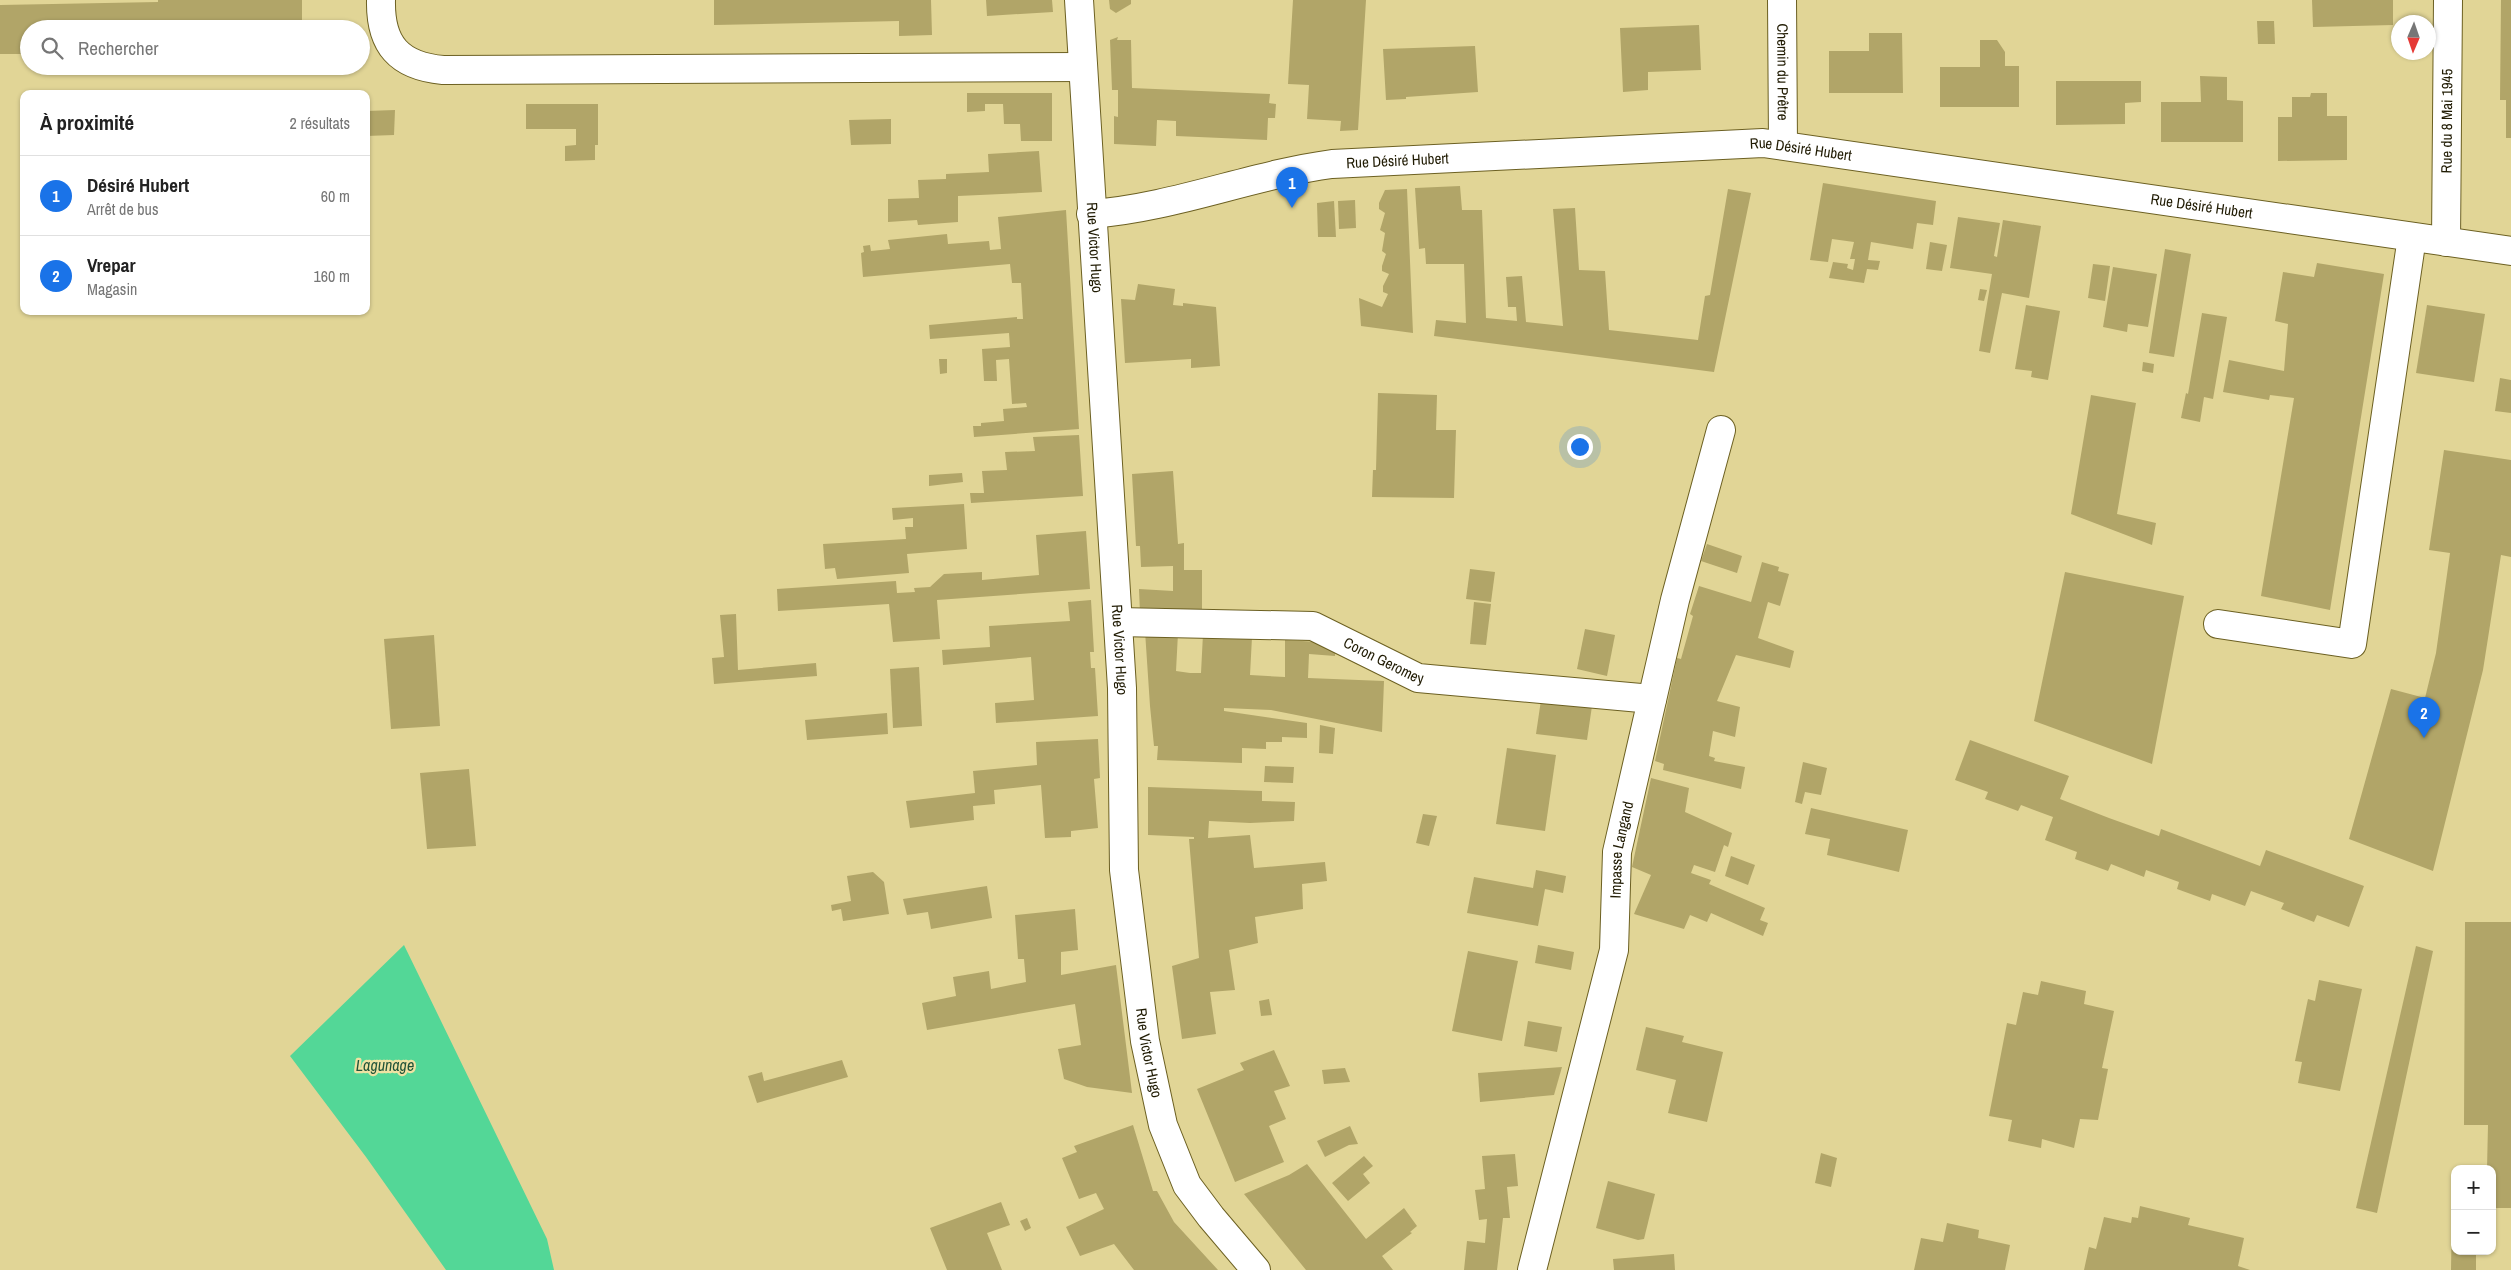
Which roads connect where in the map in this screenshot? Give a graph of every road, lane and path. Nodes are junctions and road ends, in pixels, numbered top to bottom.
1 (381, 0) edge
2 (1079, 0) edge
3 (1782, 0) edge
4 (2448, 0) edge
5 (1083, 67) junction
6 (1783, 144) junction
7 (1091, 214) junction
8 (2412, 237) junction
9 (2446, 242) junction
10 (2511, 251) edge
11 (1721, 430) dead end
12 (1118, 622) junction
13 (2218, 624) dead end
14 (1652, 699) junction
15 (1256, 1270) edge
16 (1532, 1270) edge

1 - 5 street
2 - 5 street, Rue Victor Hugo
3 - 6 street, Chemin du Prêtre
4 - 9 street, Rue du 8 Mai 1945
5 - 7 street, Rue Victor Hugo
6 - 7 street, Rue Désiré Hubert
6 - 8 street, Rue Désiré Hubert
7 - 12 street, Rue Victor Hugo
8 - 9 street, Rue Désiré Hubert
8 - 13 street
9 - 10 street, Rue Désiré Hubert
11 - 14 street, Impasse Langand
12 - 14 street, Coron Geromey
12 - 15 street, Rue Victor Hugo
14 - 16 street, Impasse Langand

